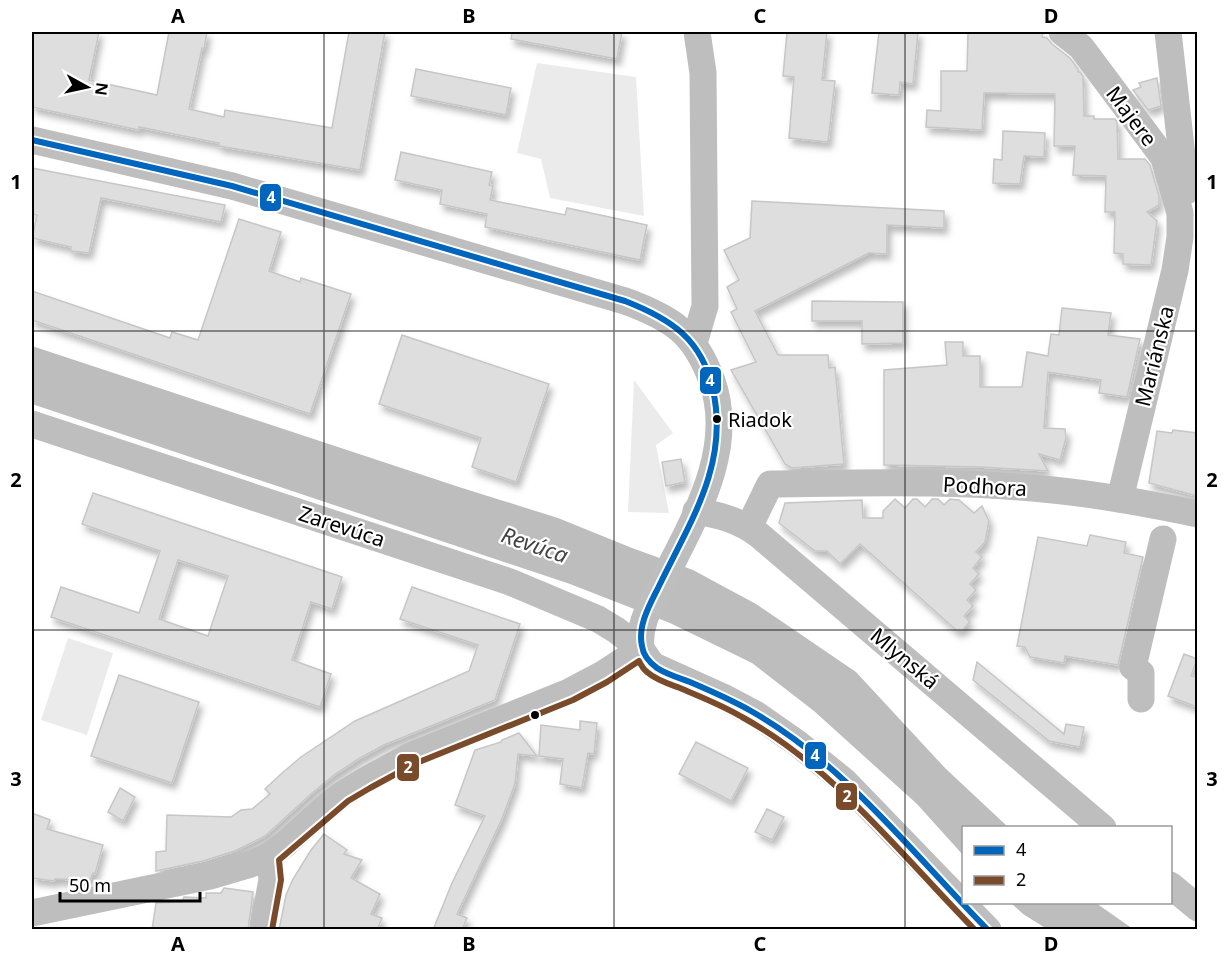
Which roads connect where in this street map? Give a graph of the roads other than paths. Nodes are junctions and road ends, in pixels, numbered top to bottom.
1 (697, 32) edge
2 (1062, 32) edge
3 (1168, 32) edge
4 (32, 141) edge
5 (1180, 213) junction
6 (694, 343) junction
7 (32, 424) edge
8 (1120, 499) junction
9 (696, 511) junction
10 (1197, 514) edge
11 (1165, 526) junction
12 (749, 527) junction
13 (641, 649) junction
14 (1141, 699) dead end
15 (1101, 826) edge
16 (270, 856) junction
17 (1172, 887) edge
18 (962, 903) edge
19 (963, 904) edge
20 (1197, 908) edge
21 (32, 913) edge
22 (263, 930) edge
23 (988, 930) edge

1 - 6 street
2 - 5 street, Majere
3 - 5 street
4 - 6 street
5 - 8 street, Mariánska
6 - 9 street
7 - 13 street, Zarevúca
8 - 11 street, Podhora
8 - 12 street, Podhora
9 - 12 street, Mlynská
9 - 13 street
10 - 11 street, Podhora
11 - 14 street
12 - 15 street, Mlynská
13 - 16 street
13 - 18 street, Zarevúca
16 - 21 street
16 - 22 street
17 - 20 street
19 - 23 street, Zarevúca

